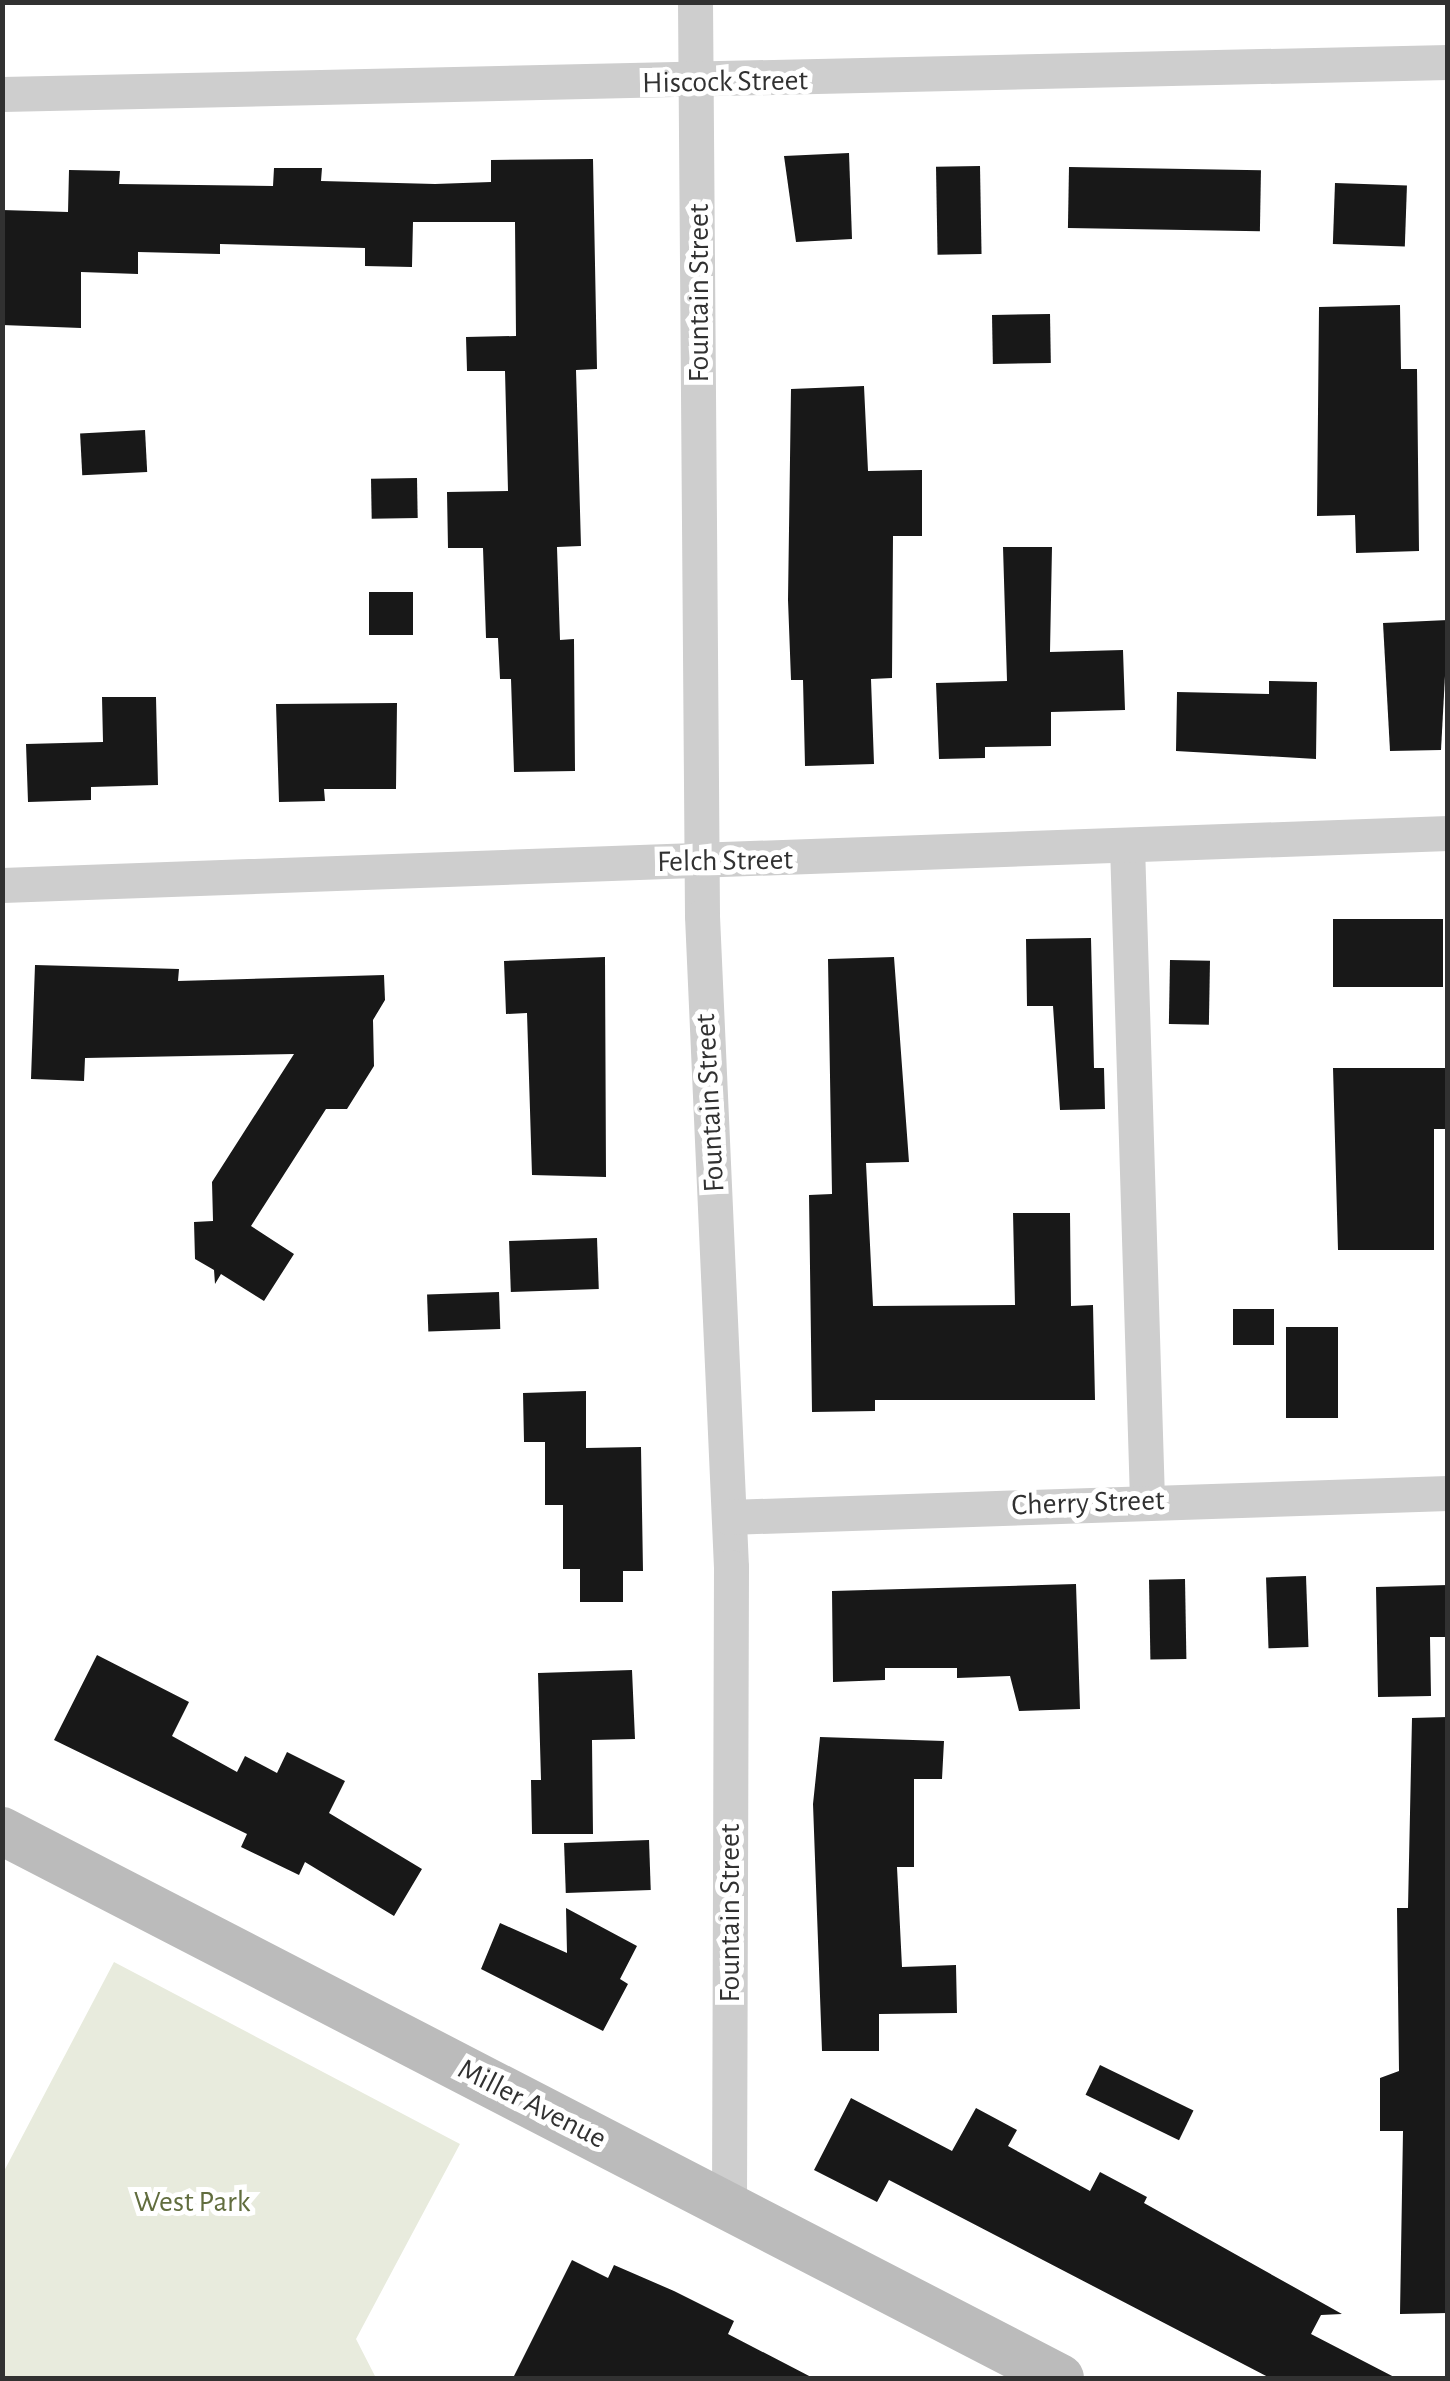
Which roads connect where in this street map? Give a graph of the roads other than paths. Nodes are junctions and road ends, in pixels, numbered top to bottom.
1 (696, 2) edge
2 (1448, 62) edge
3 (697, 84) junction
4 (2, 94) edge
5 (1448, 834) edge
6 (1127, 845) junction
7 (701, 861) junction
8 (2, 885) edge
9 (1448, 1493) edge
10 (1148, 1501) junction
11 (729, 1517) junction
12 (2, 1831) edge
13 (729, 2204) junction
14 (1060, 2378) edge

1 - 3 street, Fountain Street
2 - 3 street, Hiscock Street
3 - 4 street, Hiscock Street
3 - 7 street, Fountain Street
5 - 6 street, Felch Street
6 - 7 street, Felch Street
6 - 10 street
7 - 8 street, Felch Street
7 - 11 street, Fountain Street
9 - 10 street, Cherry Street
10 - 11 street, Cherry Street
11 - 13 street, Fountain Street
12 - 13 main road, Miller Avenue
13 - 14 main road, Miller Avenue

